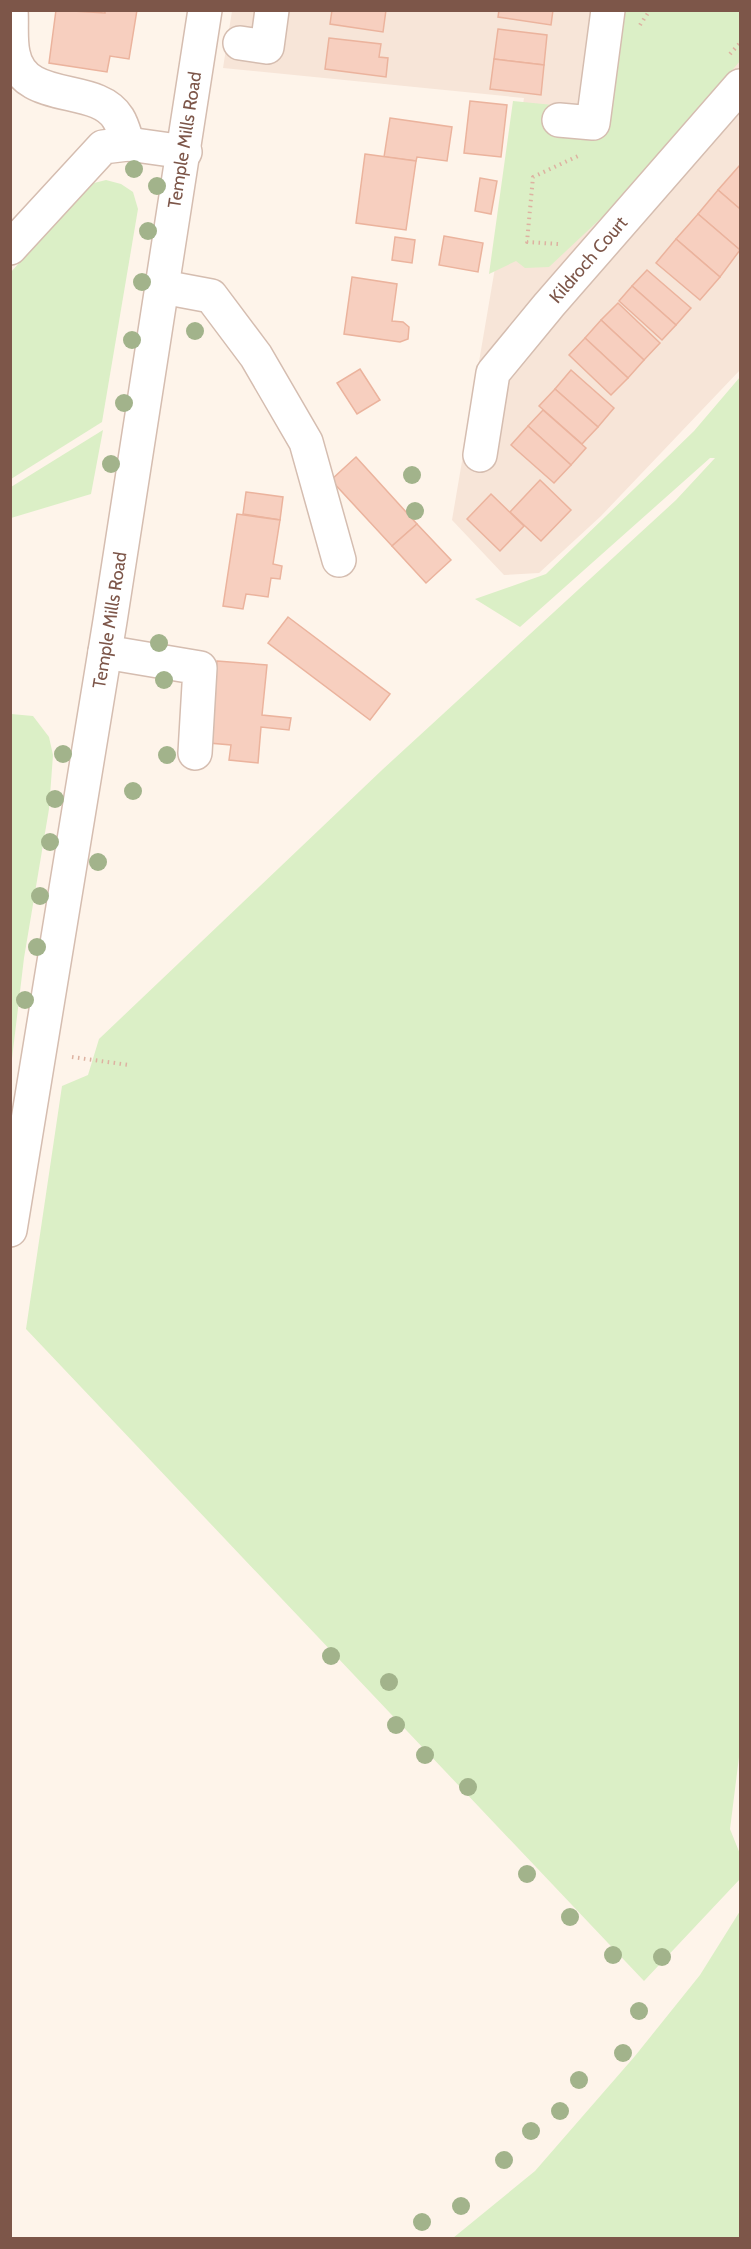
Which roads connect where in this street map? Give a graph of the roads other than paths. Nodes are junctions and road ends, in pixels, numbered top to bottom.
1 (11, 10) edge
2 (205, 10) edge
3 (272, 10) edge
4 (608, 10) edge
5 (240, 43) dead end
6 (741, 86) edge
7 (559, 120) dead end
8 (128, 144) junction
9 (185, 152) junction
10 (10, 248) edge
11 (163, 287) junction
12 (480, 455) dead end
13 (339, 560) dead end
14 (105, 652) junction
15 (195, 753) dead end
16 (10, 1230) edge

1 - 8 street
2 - 9 street, Temple Mills Road
3 - 5 street
4 - 7 street
6 - 12 street, Kildroch Court
8 - 9 street
8 - 10 street
9 - 11 street, Temple Mills Road
11 - 13 street
11 - 14 street, Temple Mills Road
14 - 15 street
14 - 16 street, Temple Mills Road

